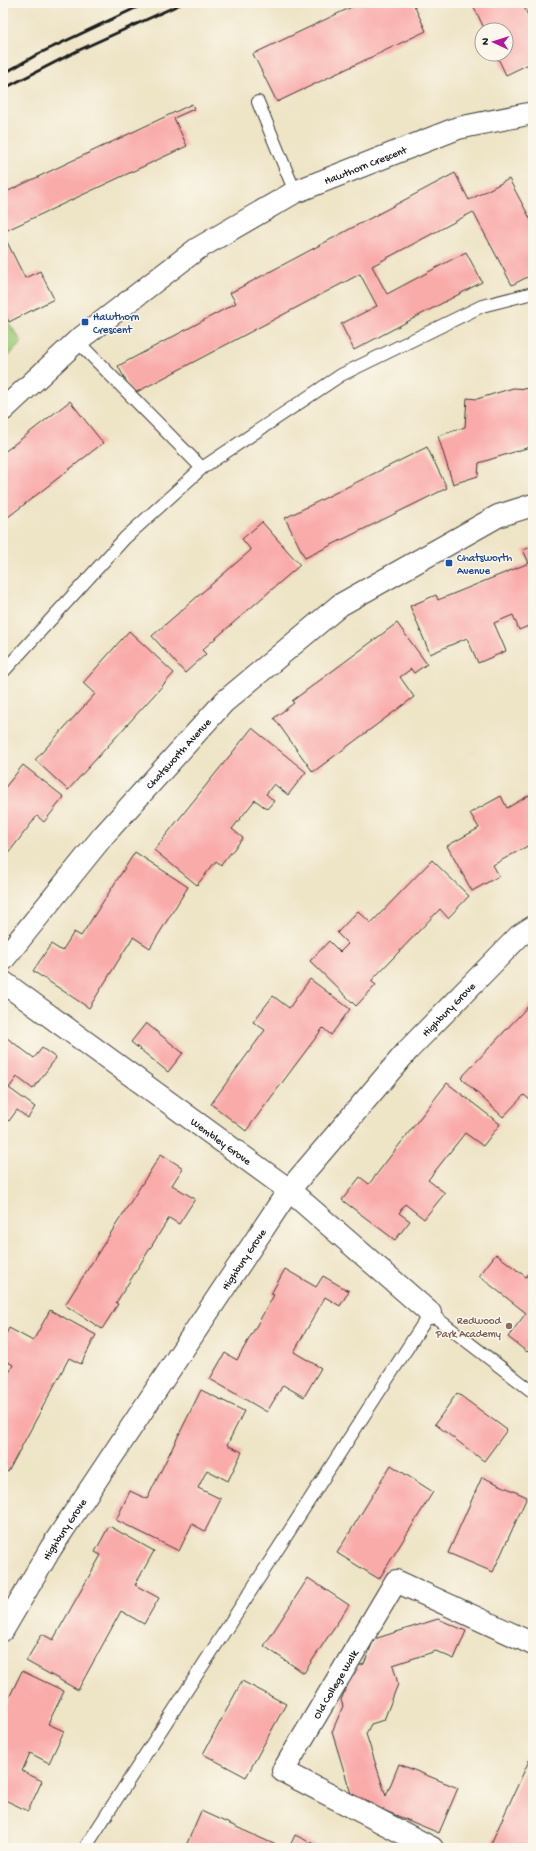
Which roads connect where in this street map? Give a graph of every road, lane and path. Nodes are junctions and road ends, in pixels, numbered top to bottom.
1 (258, 102) dead end
2 (533, 113) edge
3 (295, 192) junction
4 (533, 293) edge
5 (77, 341) junction
6 (3, 410) edge
7 (202, 468) junction
8 (533, 505) edge
9 (3, 672) edge
10 (533, 927) edge
11 (3, 960) edge
12 (3, 982) edge
13 (289, 1190) junction
14 (430, 1313) junction
15 (533, 1392) edge
16 (3, 1630) edge
17 (533, 1644) edge
18 (85, 1848) edge
19 (432, 1848) edge

1 - 3 lane
2 - 3 street, Hawthorn Crescent
3 - 5 street, Hawthorn Crescent
4 - 7 lane
5 - 6 street, Hawthorn Crescent
5 - 7 lane
7 - 9 lane
8 - 11 street, Chatsworth Avenue
10 - 13 street, Highbury Grove
12 - 13 street, Wembley Grove
13 - 14 street, Wembley Grove
13 - 16 street, Highbury Grove
14 - 15 lane
14 - 18 lane
17 - 19 street, Old College Walk

